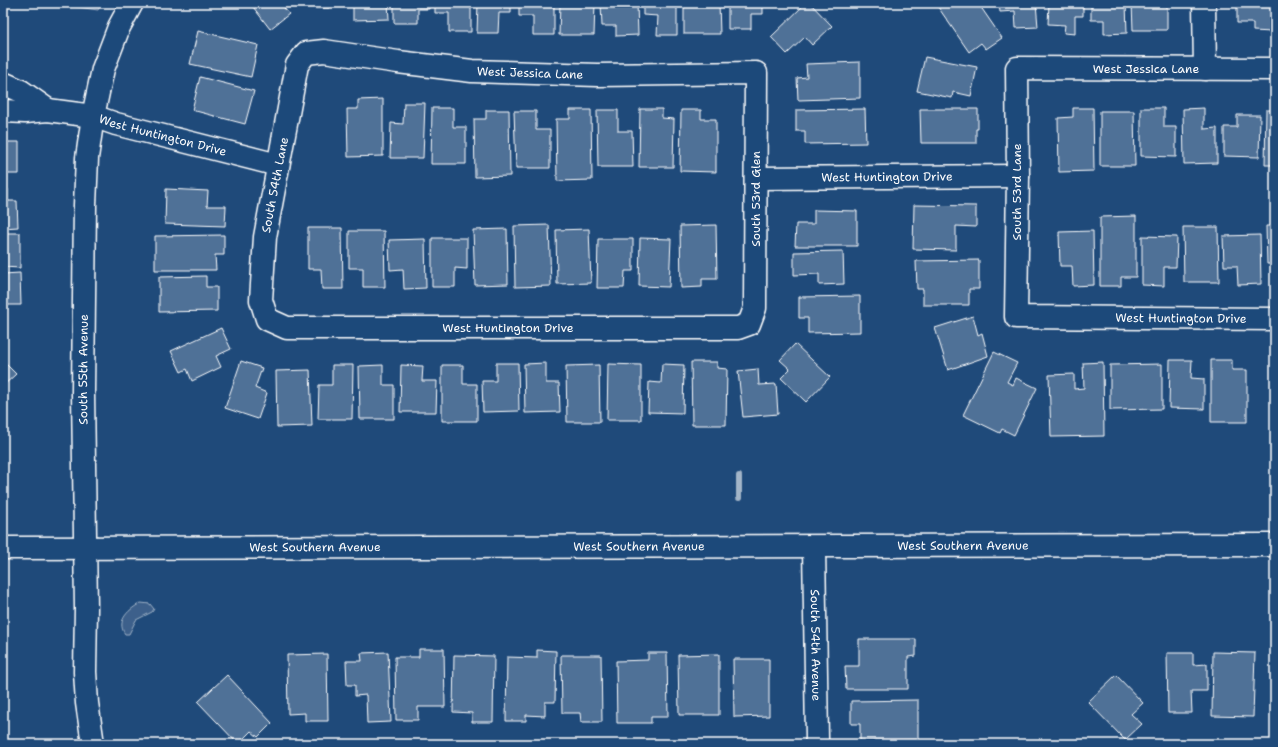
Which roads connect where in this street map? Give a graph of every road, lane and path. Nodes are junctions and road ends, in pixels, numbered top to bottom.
1 (132, 3) edge
2 (1204, 3) edge
3 (306, 53) joint
4 (1017, 68) joint
5 (1205, 69) junction
6 (1275, 69) edge
7 (756, 73) joint
8 (3, 83) edge
9 (48, 110) junction
10 (3, 111) edge
11 (93, 116) junction
12 (278, 166) junction
13 (1018, 176) junction
14 (756, 178) junction
15 (1016, 317) joint
16 (267, 319) joint
17 (1275, 319) edge
18 (749, 324) joint
19 (1275, 546) edge
20 (84, 547) junction
21 (814, 547) junction
22 (3, 548) edge
23 (93, 744) edge
24 (816, 744) edge

1 - 11 street, South 55th Avenue
2 - 5 street
3 - 7 street, West Jessica Lane
3 - 12 street, South 54th Lane
4 - 5 street, West Jessica Lane
4 - 13 street, South 53rd Lane
5 - 6 street, West Jessica Lane
7 - 14 street, South 53rd Glen
8 - 9 street, West Huntington Drive
9 - 10 street, West Huntington Drive
9 - 11 street, West Huntington Drive
11 - 12 street, West Huntington Drive
11 - 20 street, South 55th Avenue
12 - 16 street, South 54th Lane
13 - 14 street, West Huntington Drive
13 - 15 street, South 53rd Lane
14 - 18 street, South 53rd Glen
15 - 17 street, West Huntington Drive
16 - 18 street, West Huntington Drive
19 - 21 street, West Southern Avenue
20 - 21 street, West Southern Avenue
20 - 22 street, West Southern Avenue
20 - 23 street, South 55th Avenue
21 - 24 street, South 54th Avenue

